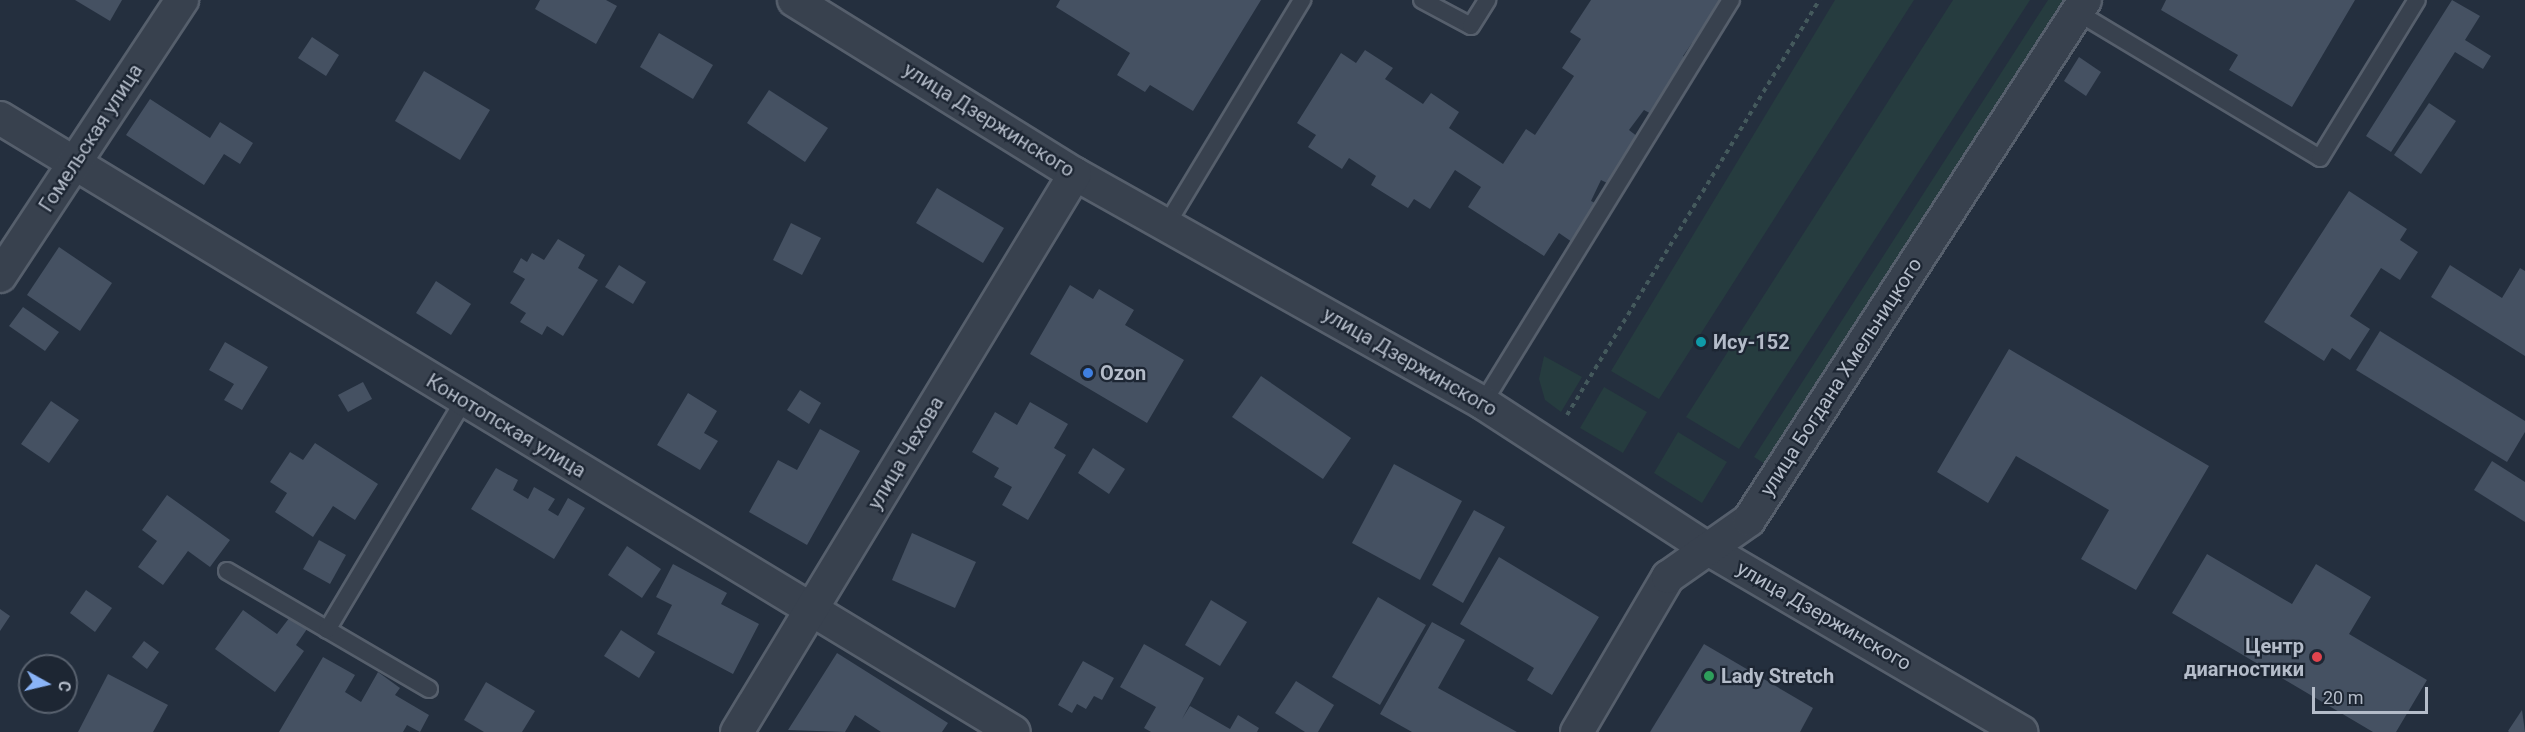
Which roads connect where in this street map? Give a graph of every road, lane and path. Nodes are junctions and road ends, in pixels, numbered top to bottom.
1 (182, 0) edge
2 (794, 0) edge
3 (1302, 0) edge
4 (1422, 0) edge
5 (1487, 0) edge
6 (1731, 0) edge
7 (1819, 0) edge
8 (2417, 0) edge
9 (2081, 6) edge
10 (0, 118) edge
11 (74, 165) junction
12 (1076, 174) junction
13 (1167, 224) junction
14 (0, 276) edge
15 (464, 400) junction
16 (1483, 403) junction
17 (1563, 422) dead end
18 (1708, 549) junction
19 (227, 571) dead end
20 (810, 611) junction
21 (327, 630) junction
22 (429, 689) dead end
23 (737, 732) edge
24 (1014, 732) edge
25 (1577, 732) edge
26 (2021, 732) edge

1 - 11 street, Гомельская улица
2 - 12 street, улица Дзержинского
3 - 13 lane
4 - 5 lane
6 - 16 lane
7 - 17 path
8 - 9 lane
9 - 18 street, улица Богдана Хмельницкого
10 - 11 street, Конотопская улица
11 - 14 street, Гомельская улица
11 - 15 street, Конотопская улица
12 - 13 street, улица Дзержинского
12 - 20 street, улица Чехова
13 - 16 street, улица Дзержинского
15 - 20 street, Конотопская улица
15 - 21 lane
16 - 18 street, улица Дзержинского
18 - 25 street, улица Богдана Хмельницкого
18 - 26 street, улица Дзержинского
19 - 21 lane
20 - 23 street, улица Чехова
20 - 24 street, Конотопская улица
21 - 22 lane

